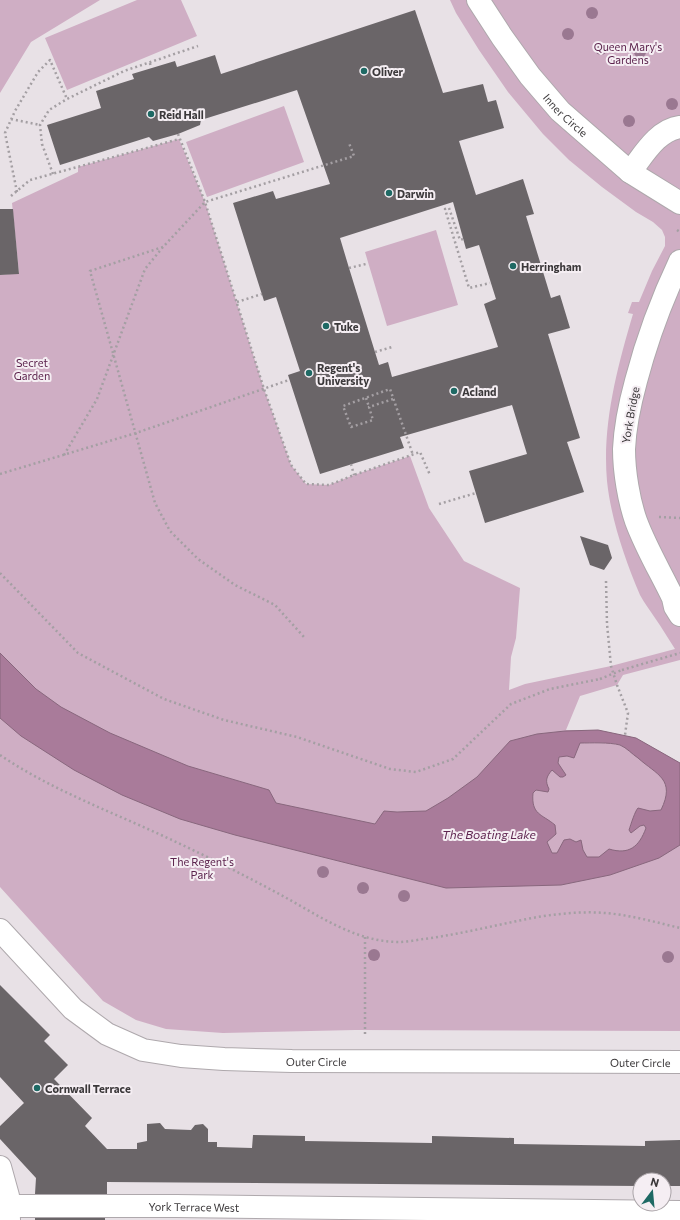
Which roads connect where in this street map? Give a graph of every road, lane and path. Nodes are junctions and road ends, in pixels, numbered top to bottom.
1 (478, 0) edge
2 (198, 46) dead end
3 (150, 63) junction
4 (151, 68) dead end
5 (67, 99) junction
6 (11, 119) junction
7 (40, 125) junction
8 (680, 128) edge
9 (178, 134) dead end
10 (179, 139) junction
11 (349, 143) dead end
12 (630, 172) junction
13 (53, 174) junction
14 (17, 192) junction
15 (11, 196) dead end
16 (204, 202) junction
17 (680, 203) edge
18 (677, 230) dead end
19 (680, 232) edge
20 (463, 239) dead end
21 (163, 247) junction
22 (680, 261) edge
23 (366, 264) dead end
24 (348, 268) dead end
25 (490, 283) dead end
26 (262, 294) dead end
27 (237, 302) junction
28 (392, 348) dead end
29 (375, 352) dead end
30 (113, 357) junction
31 (289, 380) dead end
32 (264, 389) junction
33 (366, 398) junction
34 (393, 399) junction
35 (369, 407) junction
36 (136, 433) junction
37 (413, 455) junction
38 (64, 456) junction
39 (351, 464) dead end
40 (0, 474) edge
41 (354, 475) junction
42 (430, 475) dead end
43 (476, 493) dead end
44 (439, 504) dead end
45 (655, 517) dead end
46 (680, 518) edge
47 (0, 572) edge
48 (606, 581) dead end
49 (676, 606) edge
50 (304, 637) dead end
51 (680, 653) edge
52 (625, 735) dead end
53 (0, 754) edge
54 (680, 928) edge
55 (0, 930) edge
56 (364, 937) junction
57 (365, 1037) dead end
58 (680, 1062) edge
59 (0, 1167) edge
60 (680, 1212) edge
61 (9, 1213) edge
62 (175, 1213) edge
63 (277, 1214) edge
64 (379, 1214) edge
65 (441, 1215) edge

1 - 12 street, Inner Circle
2 - 3 path
3 - 4 path
3 - 5 path
5 - 6 path
5 - 7 path
6 - 7 path
6 - 14 path
7 - 13 path
8 - 12 street
9 - 10 path
10 - 13 path
10 - 16 path
11 - 16 path
12 - 17 street, Inner Circle
13 - 14 path
14 - 15 path
16 - 21 path
16 - 27 path
18 - 19 path
20 - 25 path
21 - 30 path
21 - 30 path
22 - 49 street, York Bridge
23 - 24 path
26 - 27 path
27 - 32 path
28 - 29 path
30 - 36 path
30 - 38 path
31 - 32 path
32 - 36 path
32 - 41 path
33 - 34 path
33 - 35 path
33 - 35 path
34 - 35 path
34 - 37 path
36 - 38 path
36 - 50 path
37 - 41 path
37 - 42 path
38 - 40 path
39 - 41 path
43 - 44 path
45 - 46 path
47 - 51 path, bridge
48 - 52 path
53 - 56 path
54 - 56 path
55 - 58 street, Outer Circle
56 - 57 path
59 - 61 street
60 - 65 street, York Terrace West
61 - 62 street, York Terrace West
62 - 63 street, York Terrace West
63 - 64 street, York Terrace West
64 - 65 street, York Terrace West

